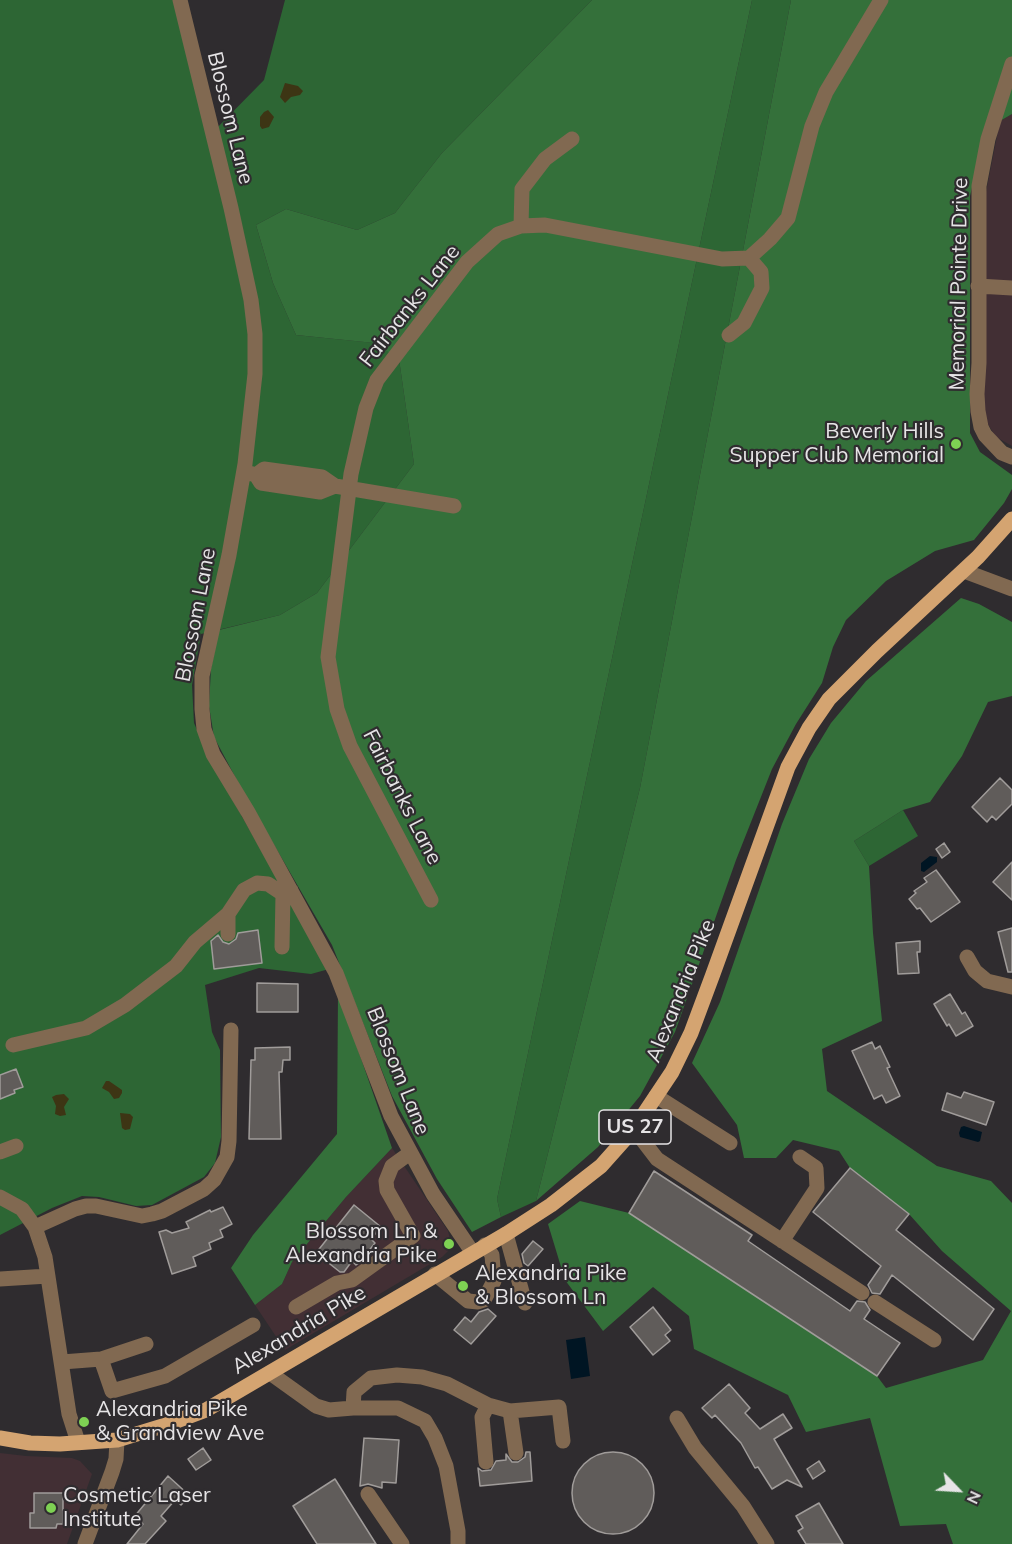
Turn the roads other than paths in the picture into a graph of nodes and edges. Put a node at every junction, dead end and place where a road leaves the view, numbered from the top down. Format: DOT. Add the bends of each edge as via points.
graph roads {
  1 [pos="180,0"];
  2 [pos="881,0"];
  3 [pos="1012,64"];
  4 [pos="572,139"];
  5 [pos="521,226"];
  6 [pos="749,258"];
  7 [pos="978,286"];
  8 [pos="1012,288"];
  9 [pos="729,335"];
  10 [pos="1012,458"];
  11 [pos="250,473"];
  12 [pos="342,487"];
  13 [pos="454,506"];
  14 [pos="1012,519"];
  15 [pos="964,571"];
  16 [pos="1012,589"];
  17 [pos="287,892"];
  18 [pos="431,900"];
  19 [pos="228,914"];
  20 [pos="228,934"];
  21 [pos="282,947"];
  22 [pos="967,957"];
  23 [pos="1012,987"];
  24 [pos="231,1030"];
  25 [pos="13,1045"];
  26 [pos="656,1096"];
  27 [pos="634,1129"];
  28 [pos="730,1143"];
  29 [pos="16,1146"];
  30 [pos="0,1152"];
  31 [pos="410,1153"];
  32 [pos="800,1157"];
  33 [pos="0,1197"];
  34 [pos="35,1227"];
  35 [pos="506,1234"];
  36 [pos="782,1241"];
  37 [pos="479,1249"];
  38 [pos="435,1274"];
  39 [pos="48,1276"];
  40 [pos="0,1279"];
  41 [pos="525,1303"];
  42 [pos="296,1307"];
  43 [pos="253,1325"];
  44 [pos="934,1340"];
  45 [pos="146,1344"];
  46 [pos="101,1359"];
  47 [pos="62,1362"];
  48 [pos="270,1373"];
  49 [pos="488,1406"];
  50 [pos="353,1408"];
  51 [pos="510,1411"];
  52 [pos="677,1418"];
  53 [pos="0,1438"];
  54 [pos="117,1440"];
  55 [pos="78,1442"];
  56 [pos="563,1442"];
  57 [pos="516,1453"];
  58 [pos="486,1462"];
  59 [pos="368,1494"];
  60 [pos="85,1544"];
  61 [pos="402,1544"];
  62 [pos="458,1544"];
  63 [pos="767,1544"];
  1 -- 11 [label="street, Blossom Lane" via="251,300 255,374"];
  2 -- 6 [label="street" via="826,92 812,126 788,218"];
  3 -- 7 [label="street, Memorial Pointe Drive" via="980,178"];
  4 -- 5 [label="street" via="545,159 522,189"];
  5 -- 6 [label="street, Fairbanks Lane" via="545,225 722,259"];
  5 -- 12 [label="street, Fairbanks Lane" via="498,234 467,262 377,380"];
  6 -- 9 [label="street" via="761,272 762,288 744,323"];
  7 -- 8 [label="street"];
  7 -- 10 [label="street, Memorial Pointe Drive" via="979,419 985,435"];
  11 -- 12 [label="street" via="261,483 320,492"];
  11 -- 17 [label="street, Blossom Lane" via="205,656 202,709 213,754 248,812"];
  12 -- 13 [label="street"];
  12 -- 18 [label="street, Fairbanks Lane" via="328,657 337,709 350,746"];
  14 -- 15 [label="main road, Alexandria Pike / US 27"];
  15 -- 16 [label="street"];
  15 -- 26 [label="main road, Alexandria Pike / US 27" via="829,699 808,728 788,767 691,1033"];
  17 -- 19 [label="street" via="257,883 244,890"];
  17 -- 21 [label="street"];
  17 -- 31 [label="street, Blossom Lane" via="336,973 391,1116"];
  19 -- 20 [label="street"];
  19 -- 25 [label="street" via="195,942 176,966 125,1005 86,1028"];
  22 -- 23 [label="street" via="987,981"];
  24 -- 34 [label="street" via="229,1141 227,1157 214,1180 204,1189 152,1214 86,1206"];
  26 -- 27 [label="main road, Alexandria Pike / US 27"];
  26 -- 28 [label="street"];
  27 -- 35 [label="main road, Alexandria Pike / US 27" via="601,1166"];
  27 -- 36 [label="street" via="657,1159"];
  29 -- 30 [label="street"];
  31 -- 37 [label="street, Blossom Lane" via="433,1194"];
  31 -- 42 [label="street" via="392,1166 386,1181 387,1190 413,1236 352,1280 337,1283"];
  32 -- 36 [label="street" via="816,1168 817,1188"];
  33 -- 34 [label="street" via="22,1209"];
  34 -- 39 [label="street"];
  35 -- 37 [label="main road, Alexandria Pike / US 27"];
  35 -- 41 [label="street"];
  36 -- 44 [label="street"];
  37 -- 38 [label="main road, Alexandria Pike / US 27"];
  37 -- 38 [label="street, Blossom Lane" via="492,1255 494,1281 484,1300 468,1301"];
  38 -- 48 [label="main road, Alexandria Pike / US 27"];
  39 -- 40 [label="street"];
  39 -- 47 [label="street"];
  43 -- 46 [label="street" via="165,1376 112,1391"];
  45 -- 46 [label="street"];
  46 -- 47 [label="street"];
  47 -- 55 [label="street" via="69,1414"];
  48 -- 50 [label="street" via="316,1406 329,1410"];
  48 -- 54 [label="main road, Alexandria Pike / US 27" via="206,1410"];
  49 -- 50 [label="street" via="447,1384 397,1376 371,1378 354,1392"];
  49 -- 51 [label="street"];
  49 -- 58 [label="street" via="482,1417"];
  50 -- 62 [label="street" via="398,1408 425,1421 446,1466"];
  51 -- 56 [label="street" via="559,1407"];
  51 -- 57 [label="street"];
  52 -- 63 [label="street"];
  53 -- 55 [label="main road, Alexandria Pike / US 27" via="30,1443"];
  54 -- 55 [label="main road, Alexandria Pike / US 27"];
  54 -- 60 [label="street" via="112,1472"];
  59 -- 61 [label="street"];
}
